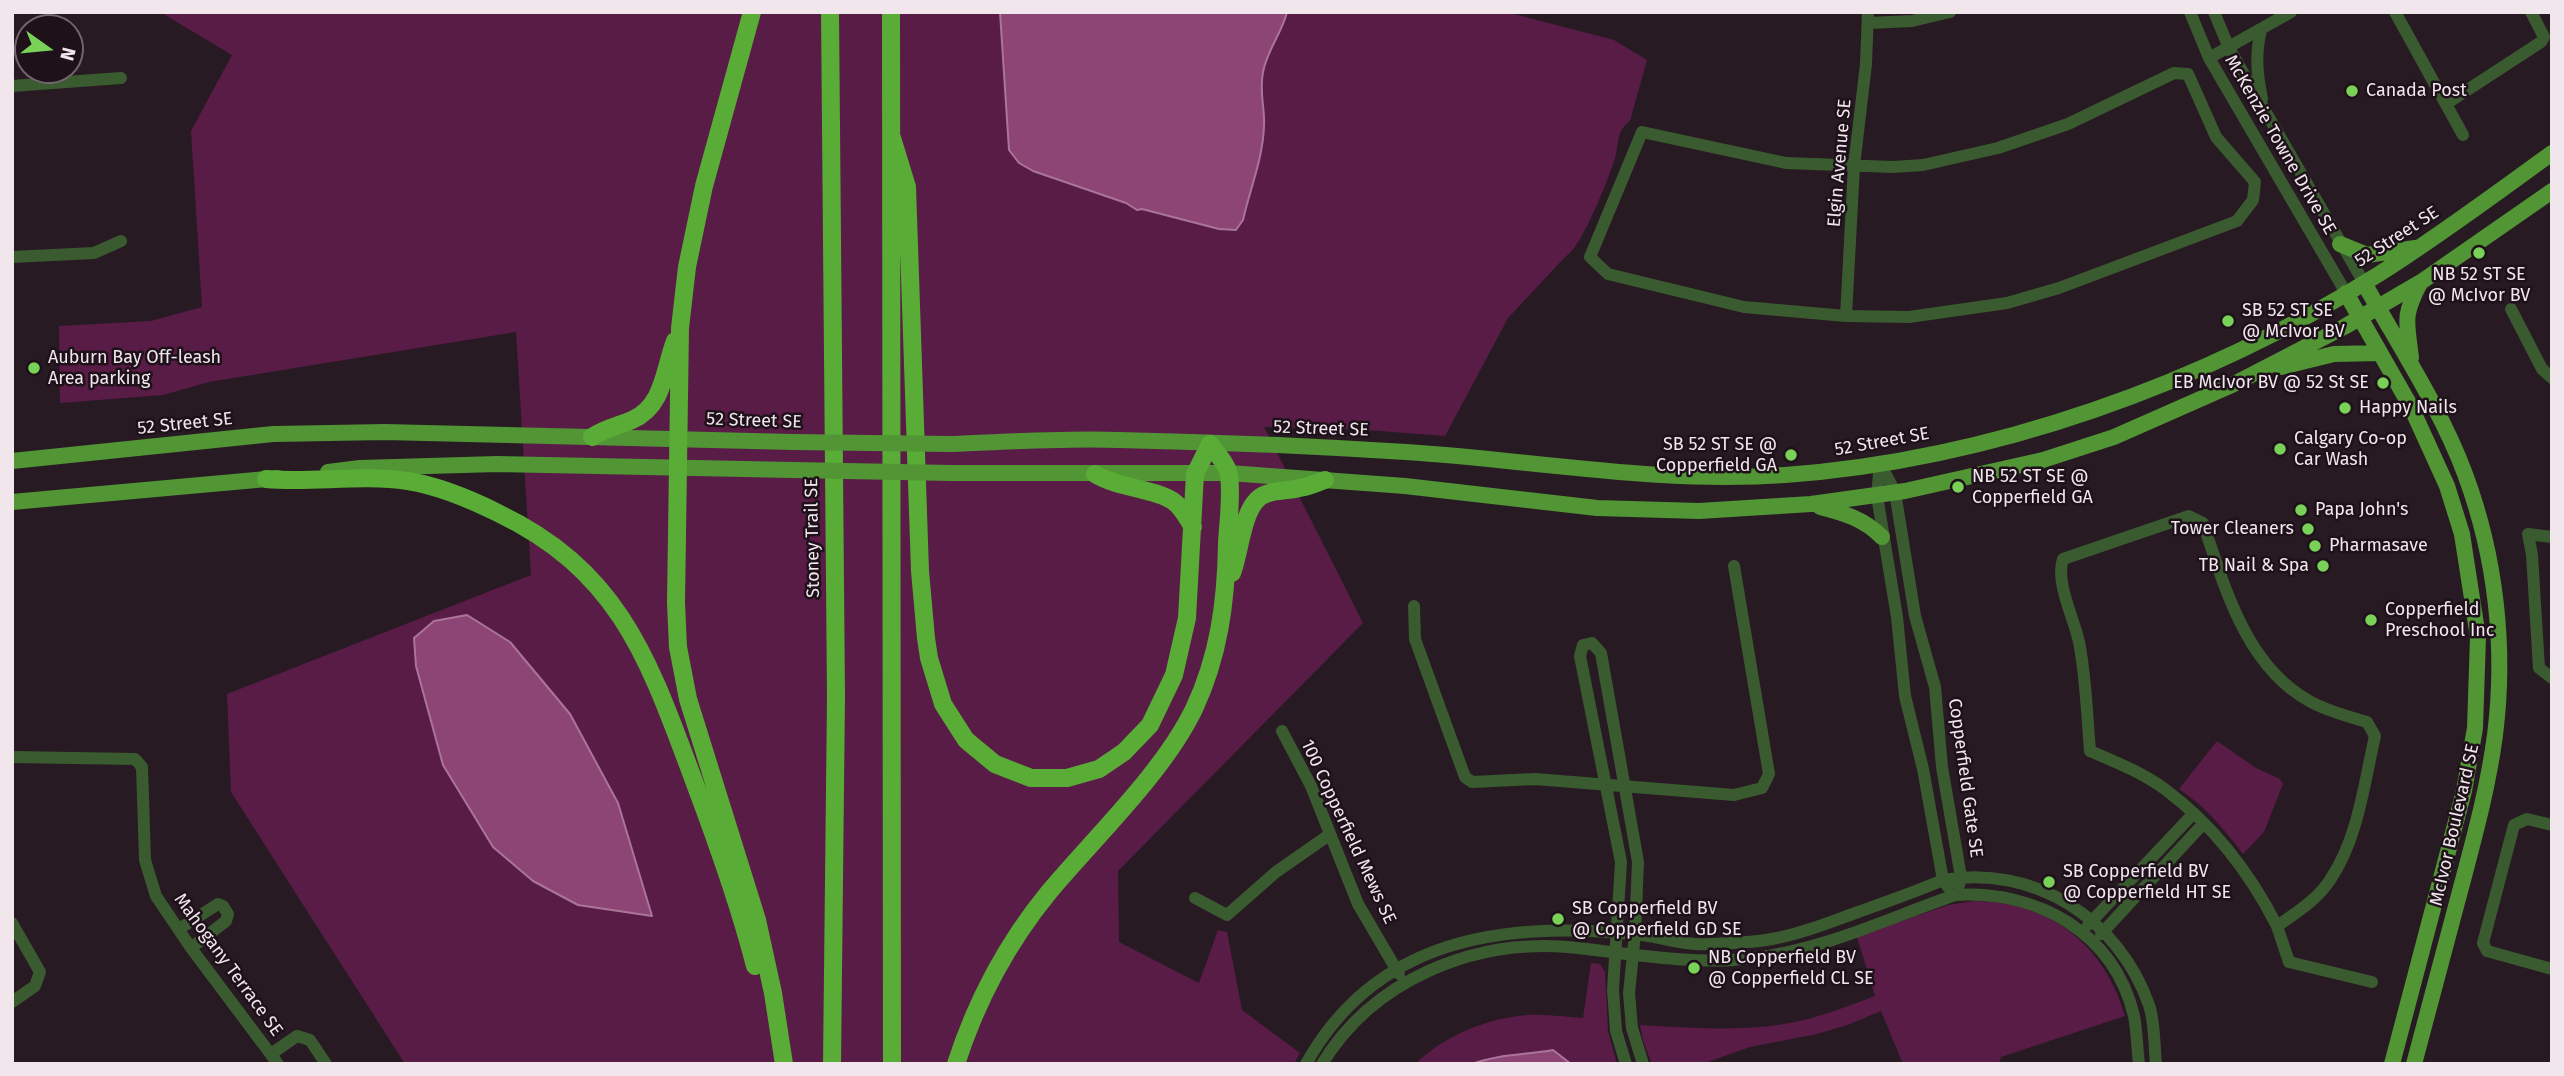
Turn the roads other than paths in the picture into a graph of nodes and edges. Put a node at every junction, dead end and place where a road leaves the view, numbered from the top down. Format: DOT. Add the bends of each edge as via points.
graph roads {
  1 [pos="752,12"];
  2 [pos="830,12"];
  3 [pos="891,12"];
  4 [pos="1950,12"];
  5 [pos="2190,12"];
  6 [pos="2214,12"];
  7 [pos="2291,12"];
  8 [pos="2395,12"];
  9 [pos="2531,12"];
  10 [pos="1868,18"];
  11 [pos="2261,30"];
  12 [pos="2229,48"];
  13 [pos="2209,58"];
  14 [pos="121,78"];
  15 [pos="12,86"];
  16 [pos="2446,104"];
  17 [pos="2264,110"];
  18 [pos="2463,135"];
  19 [pos="892,138"];
  20 [pos="2552,153"];
  21 [pos="1854,166"];
  22 [pos="2552,191"];
  23 [pos="121,241"];
  24 [pos="2340,244"];
  25 [pos="2421,247"];
  26 [pos="12,257"];
  27 [pos="2421,282"];
  28 [pos="2364,283"];
  29 [pos="2346,293"];
  30 [pos="2377,307"];
  31 [pos="2511,309"];
  32 [pos="1846,316"];
  33 [pos="2359,318"];
  34 [pos="680,328"];
  35 [pos="2379,353"];
  36 [pos="2411,364"];
  37 [pos="2259,371"];
  38 [pos="2552,379"];
  39 [pos="592,437"];
  40 [pos="678,438"];
  41 [pos="1210,444"];
  42 [pos="12,461"];
  43 [pos="1881,463"];
  44 [pos="677,466"];
  45 [pos="1229,473"];
  46 [pos="1095,474"];
  47 [pos="1195,474"];
  48 [pos="265,479"];
  49 [pos="1325,480"];
  50 [pos="1895,492"];
  51 [pos="1877,496"];
  52 [pos="12,502"];
  53 [pos="1811,504"];
  54 [pos="1193,527"];
  55 [pos="1882,537"];
  56 [pos="2552,537"];
  57 [pos="1734,566"];
  58 [pos="1226,586"];
  59 [pos="1414,606"];
  60 [pos="2552,678"];
  61 [pos="1282,731"];
  62 [pos="12,757"];
  63 [pos="1607,784"];
  64 [pos="1627,787"];
  65 [pos="2194,813"];
  66 [pos="2204,823"];
  67 [pos="2552,825"];
  68 [pos="1329,835"];
  69 [pos="2144,864"];
  70 [pos="2155,875"];
  71 [pos="1961,877"];
  72 [pos="1943,880"];
  73 [pos="1955,895"];
  74 [pos="1195,898"];
  75 [pos="2093,920"];
  76 [pos="12,923"];
  77 [pos="2277,926"];
  78 [pos="179,929"];
  79 [pos="1802,931"];
  80 [pos="2105,931"];
  81 [pos="2082,932"];
  82 [pos="1617,933"];
  83 [pos="1635,934"];
  84 [pos="2094,942"];
  85 [pos="1808,947"];
  86 [pos="191,948"];
  87 [pos="1615,953"];
  88 [pos="1633,954"];
  89 [pos="1395,968"];
  90 [pos="2552,969"];
  91 [pos="2372,982"];
  92 [pos="1405,983"];
  93 [pos="12,1002"];
  94 [pos="274,1059"];
  95 [pos="326,1064"];
  96 [pos="777,1064"];
  97 [pos="783,1064"];
  98 [pos="832,1064"];
  99 [pos="892,1064"];
  100 [pos="956,1064"];
  101 [pos="1306,1064"];
  102 [pos="1322,1064"];
  103 [pos="1626,1064"];
  104 [pos="1643,1064"];
  105 [pos="2139,1064"];
  106 [pos="2156,1064"];
  107 [pos="2392,1064"];
  108 [pos="2414,1064"];
  1 -- 34 [label="highway" via="704,186"];
  2 -- 98 [label="highway, Stoney Trail SE" via="836,696"];
  3 -- 19 [label="highway"];
  4 -- 10 [label="street" via="1912,21"];
  5 -- 13 [label="street, McKenzie Towne Drive SE"];
  6 -- 12 [label="street, McKenzie Towne Drive SE"];
  7 -- 11 [label="street"];
  8 -- 16 [label="street"];
  9 -- 16 [label="street" via="2544,37 2541,42"];
  10 -- 21 [label="street, Elgin Avenue SE"];
  11 -- 12 [label="street"];
  11 -- 17 [label="street" via="2256,68"];
  12 -- 13 [label="street"];
  12 -- 17 [label="street, McKenzie Towne Drive SE"];
  13 -- 29 [label="street, McKenzie Towne Drive SE"];
  14 -- 15 [label="street"];
  16 -- 18 [label="street"];
  17 -- 24 [label="street, McKenzie Towne Drive SE"];
  19 -- 54 [label="highway" via="907,187 926,638 943,704 966,740 995,764 1031,778 1067,778 1098,769 1124,752 1150,725 1174,675 1187,618"];
  19 -- 99 [label="highway"];
  20 -- 25 [label="main road, 52 Street SE"];
  21 -- 32 [label="street, Elgin Avenue SE"];
  21 -- 32 [label="street" via="1786,163 1642,132 1590,257 1608,274 1744,307"];
  21 -- 32 [label="street" via="1923,165 1998,148 2068,124 2174,73 2188,74 2216,137 2255,182 2253,200 2237,221 2059,288 1955,312"];
  22 -- 27 [label="main road"];
  23 -- 26 [label="street" via="94,253"];
  24 -- 25 [label="main road" via="2375,255"];
  24 -- 28 [label="street, McKenzie Towne Drive SE"];
  25 -- 28 [label="main road, 52 Street SE"];
  27 -- 30 [label="main road"];
  27 -- 36 [label="main road" via="2405,319"];
  28 -- 29 [label="main road, 52 Street SE"];
  28 -- 30 [label="main road, McIvor Boulevard SE"];
  29 -- 33 [label="main road, McIvor Boulevard SE"];
  29 -- 43 [label="main road, 52 Street SE" via="2190,373 2113,403 1982,444"];
  30 -- 33 [label="main road"];
  30 -- 36 [label="main road, McIvor Boulevard SE"];
  31 -- 38 [label="street" via="2542,369"];
  33 -- 35 [label="main road, McIvor Boulevard SE"];
  33 -- 37 [label="main road"];
  34 -- 39 [label="highway" via="648,412"];
  34 -- 40 [label="highway"];
  35 -- 37 [label="main road" via="2334,354"];
  35 -- 107 [label="main road, McIvor Boulevard SE" via="2447,486 2462,534 2478,637 2475,728 2464,791"];
  36 -- 108 [label="main road, McIvor Boulevard SE" via="2465,473 2482,528 2493,582 2499,657 2495,734 2484,799"];
  37 -- 50 [label="main road" via="2115,437 2030,463"];
  39 -- 40 [label="main road, 52 Street SE"];
  39 -- 42 [label="main road, 52 Street SE" via="273,434"];
  40 -- 41 [label="main road, 52 Street SE, bridge"];
  40 -- 44 [label="highway"];
  41 -- 43 [label="main road, 52 Street SE" via="1406,452 1693,477 1780,475"];
  41 -- 45 [label="highway"];
  41 -- 47 [label="highway"];
  43 -- 50 [label="street, Copperfield Gate SE"];
  43 -- 51 [label="street, Copperfield Gate SE"];
  44 -- 46 [label="main road, bridge"];
  44 -- 48 [label="main road" via="470,464 360,468"];
  44 -- 97 [label="highway" via="678,647 688,699 757,920"];
  45 -- 47 [label="main road"];
  45 -- 49 [label="main road"];
  45 -- 58 [label="highway"];
  46 -- 47 [label="main road"];
  46 -- 54 [label="highway" via="1110,483 1164,496 1175,502"];
  47 -- 54 [label="highway"];
  48 -- 52 [label="main road"];
  48 -- 96 [label="highway" via="409,482 468,499 522,524 559,550 617,609 663,696 718,845 744,924"];
  49 -- 53 [label="main road" via="1597,508 1699,511"];
  49 -- 58 [label="highway" via="1264,494 1252,504"];
  50 -- 51 [label="main road"];
  50 -- 71 [label="street, Copperfield Gate SE" via="1915,616 1934,687"];
  51 -- 53 [label="main road"];
  51 -- 55 [label="street, Copperfield Gate SE"];
  53 -- 55 [label="main road" via="1849,514"];
  55 -- 72 [label="street, Copperfield Gate SE" via="1905,696"];
  56 -- 60 [label="street" via="2528,534 2539,668"];
  57 -- 64 [label="street" via="1769,774 1762,788 1734,795"];
  58 -- 100 [label="highway" via="1221,632 1193,711 1175,742 1046,895 1004,957 969,1024"];
  59 -- 63 [label="street" via="1415,639 1465,777 1472,782 1535,779"];
  61 -- 68 [label="street, 100 Copperfield Mews SE" via="1311,786"];
  62 -- 78 [label="street, Mahogany Terrace SE" via="135,759 142,767 145,860 156,896"];
  63 -- 64 [label="street"];
  63 -- 64 [label="street" via="1580,656 1583,645 1592,643 1601,653"];
  63 -- 82 [label="street" via="1621,862"];
  64 -- 83 [label="street" via="1638,862"];
  65 -- 66 [label="street"];
  65 -- 69 [label="street"];
  65 -- 77 [label="street" via="2132,769 2090,751 2079,642 2059,571 2063,559 2189,516 2203,523 2227,593 2259,657 2310,702 2367,722 2375,736 2343,856 2313,900"];
  66 -- 70 [label="street"];
  66 -- 77 [label="street" via="2260,893"];
  67 -- 90 [label="street" via="2527,819 2514,825 2483,943 2487,951"];
  68 -- 74 [label="street" via="1276,872 1227,915"];
  68 -- 89 [label="street, 100 Copperfield Mews SE" via="1358,904"];
  69 -- 70 [label="street"];
  69 -- 75 [label="street"];
  70 -- 80 [label="street"];
  71 -- 72 [label="street"];
  71 -- 73 [label="street, Copperfield Gate SE"];
  71 -- 75 [label="street" via="2038,889"];
  72 -- 73 [label="street, Copperfield Gate SE"];
  72 -- 79 [label="street"];
  73 -- 81 [label="street" via="2021,900"];
  73 -- 85 [label="street"];
  75 -- 80 [label="street"];
  75 -- 81 [label="street"];
  76 -- 93 [label="street" via="40,972 35,986"];
  77 -- 91 [label="street" via="2289,962"];
  78 -- 86 [label="street, Mahogany Terrace SE"];
  78 -- 86 [label="street" via="218,904 223,906 226,922"];
  79 -- 83 [label="street" via="1771,939 1704,945"];
  79 -- 85 [label="street"];
  80 -- 84 [label="street"];
  80 -- 106 [label="street" via="2135,972 2150,1008"];
  81 -- 84 [label="street"];
  82 -- 83 [label="street"];
  82 -- 87 [label="street"];
  82 -- 89 [label="street" via="1517,931 1431,951"];
  83 -- 88 [label="street"];
  84 -- 105 [label="street" via="2120,978 2134,1016"];
  85 -- 88 [label="street" via="1711,962"];
  86 -- 94 [label="street, Mahogany Terrace SE"];
  87 -- 88 [label="street"];
  87 -- 92 [label="street" via="1566,947 1497,948 1441,965"];
  87 -- 103 [label="street" via="1616,1031"];
  88 -- 104 [label="street" via="1632,1028"];
  89 -- 92 [label="street, 100 Copperfield Mews SE"];
  89 -- 101 [label="street" via="1339,1015"];
  92 -- 102 [label="street" via="1359,1019"];
  94 -- 95 [label="street" via="297,1036 310,1040"];
}
